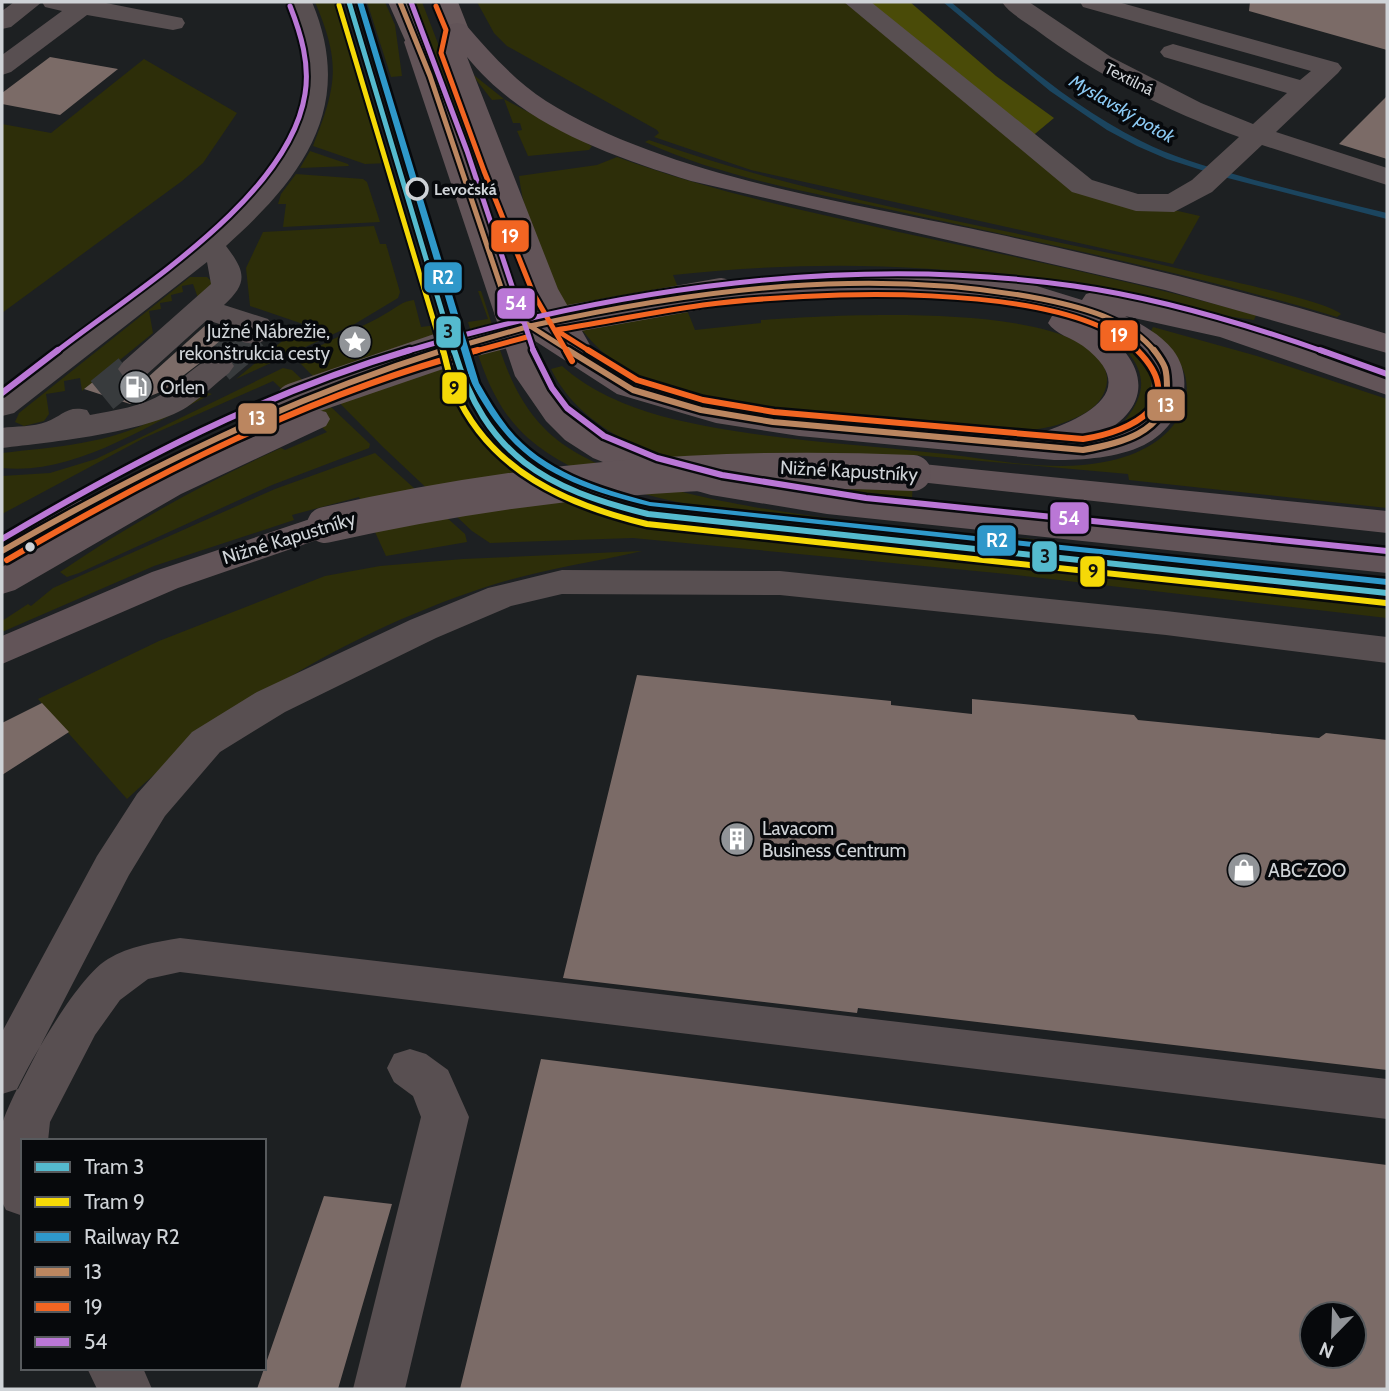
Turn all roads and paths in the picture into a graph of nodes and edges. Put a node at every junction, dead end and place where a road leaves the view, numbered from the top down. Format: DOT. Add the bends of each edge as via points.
graph roads {
  1 [pos="30,2"];
  2 [pos="54,2"];
  3 [pos="300,2"];
  4 [pos="400,2"];
  5 [pos="446,2"];
  6 [pos="856,2"];
  7 [pos="1014,2"];
  8 [pos="1092,2"];
  9 [pos="86,4"];
  10 [pos="1139,15"];
  11 [pos="2,22"];
  12 [pos="173,23"];
  13 [pos="457,30"];
  14 [pos="1113,35"];
  15 [pos="417,42"];
  16 [pos="1152,46"];
  17 [pos="2,67"];
  18 [pos="1305,90"];
  19 [pos="1256,135"];
  20 [pos="1387,177"];
  21 [pos="210,246"];
  22 [pos="1001,290"];
  23 [pos="725,301"];
  24 [pos="204,309"];
  25 [pos="510,314"];
  26 [pos="254,335"];
  27 [pos="1387,345"];
  28 [pos="581,356"];
  29 [pos="218,366"];
  30 [pos="134,369"];
  31 [pos="1387,385"];
  32 [pos="102,395"];
  33 [pos="2,406"];
  34 [pos="304,410"];
  35 [pos="56,431"];
  36 [pos="2,438"];
  37 [pos="1035,447"];
  38 [pos="1387,522"];
  39 [pos="2,551"];
  40 [pos="1387,562"];
  41 [pos="2,582"];
  42 [pos="1387,650"];
  43 [pos="2,651"];
  44 [pos="67,951"];
  45 [pos="180,955"];
  46 [pos="410,1068"];
  47 [pos="2,1075"];
  48 [pos="1387,1099"];
  49 [pos="24,1139"];
  50 [pos="21,1168"];
  51 [pos="21,1190"];
  52 [pos="114,1370"];
  53 [pos="126,1389"];
  54 [pos="379,1389"];
  1 -- 11 [label="street"];
  2 -- 9 [label="street"];
  3 -- 21 [label="street" via="318,76 310,119 274,177"];
  4 -- 15 [label="main road"];
  5 -- 13 [label="main road"];
  6 -- 19 [label="street" via="1082,186 1136,201 1174,203 1202,186"];
  7 -- 19 [label="street, Textilná" via="1098,63 1196,112"];
  8 -- 10 [label="street"];
  9 -- 12 [label="street"];
  9 -- 17 [label="street"];
  10 -- 14 [label="street"];
  10 -- 18 [label="street" via="1329,68"];
  13 -- 27 [label="highway" via="492,73 537,106 611,142 687,170 806,201 1170,281"];
  13 -- 28 [label="highway" via="452,50 494,167 543,289"];
  15 -- 25 [label="highway"];
  16 -- 18 [label="street"];
  18 -- 19 [label="street"];
  19 -- 20 [label="street, Textilná"];
  21 -- 24 [label="street" via="229,276 226,287"];
  21 -- 33 [label="street"];
  22 -- 23 [label="highway" via="873,284"];
  22 -- 31 [label="highway" via="1057,293 1161,313 1292,350"];
  22 -- 37 [label="highway" via="1088,310 1130,330 1153,348 1169,379 1162,413 1140,434 1083,450"];
  23 -- 34 [label="highway" via="536,345"];
  23 -- 37 [label="highway" via="934,305 1006,312 1072,327 1101,342 1118,362 1122,394 1103,419"];
  24 -- 26 [label="street" via="257,326"];
  24 -- 30 [label="street"];
  25 -- 28 [label="highway"];
  25 -- 40 [label="highway" via="531,376 558,414 605,451 665,472 827,503"];
  28 -- 37 [label="highway" via="633,390 701,410 774,422"];
  29 -- 35 [label="street" via="174,400 148,413"];
  32 -- 35 [label="street"];
  34 -- 39 [label="highway" via="148,468"];
  34 -- 41 [label="highway"];
  35 -- 36 [label="street"];
  38 -- 43 [label="highway, Nižné Kapustníky, bridge" via="913,473 766,468 625,473 471,493 324,525 153,584"];
  42 -- 44 [label="street" via="780,583 562,582 500,596 271,702 206,742 151,805"];
  44 -- 45 [label="street"];
  44 -- 47 [label="street"];
  45 -- 48 [label="street"];
  45 -- 49 [label="street" via="118,974 82,1016 26,1122"];
  46 -- 54 [label="street" via="432,1084 445,1117"];
  50 -- 51 [label="street"];
  52 -- 53 [label="street"];
}
